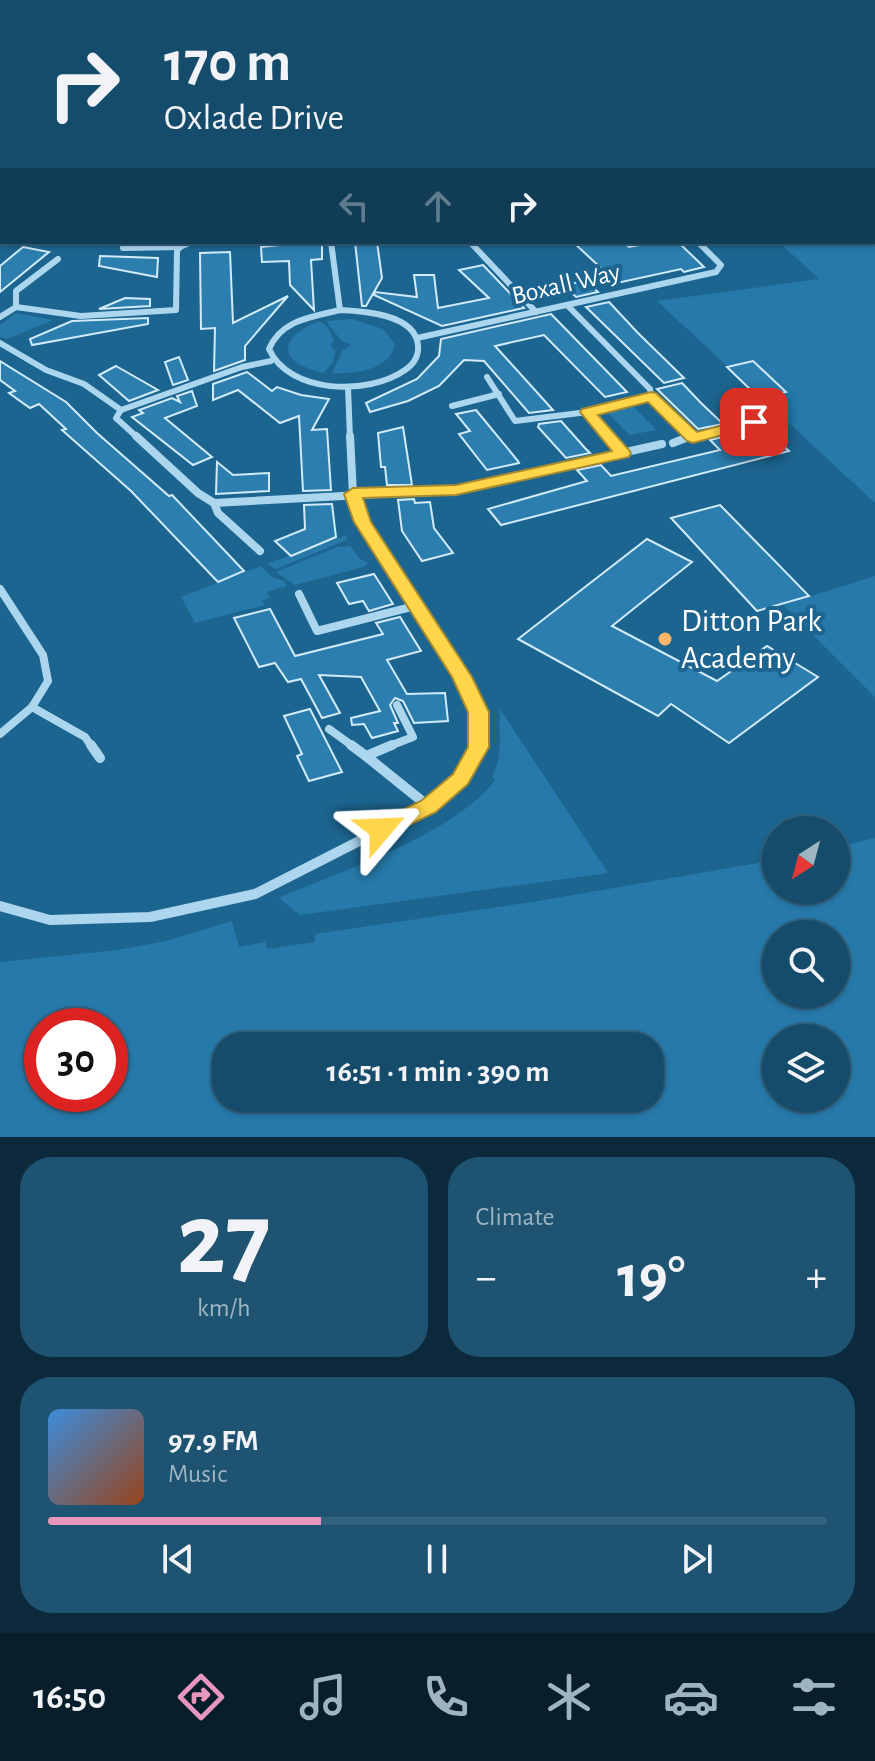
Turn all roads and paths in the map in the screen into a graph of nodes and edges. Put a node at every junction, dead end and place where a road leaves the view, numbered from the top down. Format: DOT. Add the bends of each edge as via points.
graph roads {
  1 [pos="187,244"];
  2 [pos="331,244"];
  3 [pos="472,244"];
  4 [pos="700,244"];
  5 [pos="180,247"];
  6 [pos="123,248"];
  7 [pos="58,259"];
  8 [pos="568,306"];
  9 [pos="16,307"];
  10 [pos="340,310"];
  11 [pos="536,312"];
  12 [pos="0,317"];
  13 [pos="417,338"];
  14 [pos="0,343"];
  15 [pos="271,361"];
  16 [pos="487,377"];
  17 [pos="348,387"];
  18 [pos="499,394"];
  19 [pos="651,396"];
  20 [pos="452,406"];
  21 [pos="121,410"];
  22 [pos="588,412"];
  23 [pos="754,422"];
  24 [pos="693,438"];
  25 [pos="673,443"];
  26 [pos="662,444"];
  27 [pos="623,453"];
  28 [pos="353,494"];
  29 [pos="214,503"];
  30 [pos="260,551"];
  31 [pos="0,589"];
  32 [pos="299,594"];
  33 [pos="415,606"];
  34 [pos="397,705"];
  35 [pos="32,707"];
  36 [pos="329,729"];
  37 [pos="0,734"];
  38 [pos="366,756"];
  39 [pos="100,758"];
  40 [pos="428,806"];
  41 [pos="0,906"];
  1 -- 5 [label="street"];
  2 -- 10 [label="street"];
  3 -- 11 [label="street"];
  4 -- 8 [label="street, Boxall Way" via="721,265 716,272"];
  5 -- 6 [label="street"];
  5 -- 9 [label="street" via="176,310 81,316"];
  7 -- 9 [label="street" via="16,291"];
  8 -- 11 [label="street, Boxall Way"];
  8 -- 19 [label="street" via="650,389"];
  9 -- 12 [label="street"];
  10 -- 13 [label="street" via="388,317"];
  10 -- 15 [label="street" via="282,328 268,350"];
  11 -- 13 [label="street, Boxall Way"];
  13 -- 17 [label="street" via="419,351 412,364 396,376"];
  14 -- 21 [label="street" via="46,370 84,384"];
  15 -- 17 [label="street" via="293,379"];
  15 -- 21 [label="street"];
  16 -- 18 [label="street"];
  17 -- 28 [label="street"];
  18 -- 20 [label="street"];
  18 -- 22 [label="street" via="515,421"];
  19 -- 22 [label="street"];
  19 -- 24 [label="street"];
  21 -- 29 [label="street" via="116,418"];
  22 -- 27 [label="street"];
  23 -- 24 [label="street"];
  24 -- 25 [label="street"];
  26 -- 27 [label="street"];
  27 -- 28 [label="street" via="456,490"];
  28 -- 29 [label="street"];
  28 -- 33 [label="street" via="362,522"];
  29 -- 30 [label="street" via="218,513"];
  31 -- 35 [label="street" via="43,655 48,681"];
  32 -- 33 [label="street" via="317,631"];
  33 -- 40 [label="street" via="479,712 478,747 461,779"];
  34 -- 38 [label="street" via="413,737"];
  35 -- 37 [label="street"];
  35 -- 39 [label="street" via="85,737"];
  36 -- 38 [label="street"];
  38 -- 40 [label="street"];
  40 -- 41 [label="street" via="255,894 150,917 50,920"];
}
